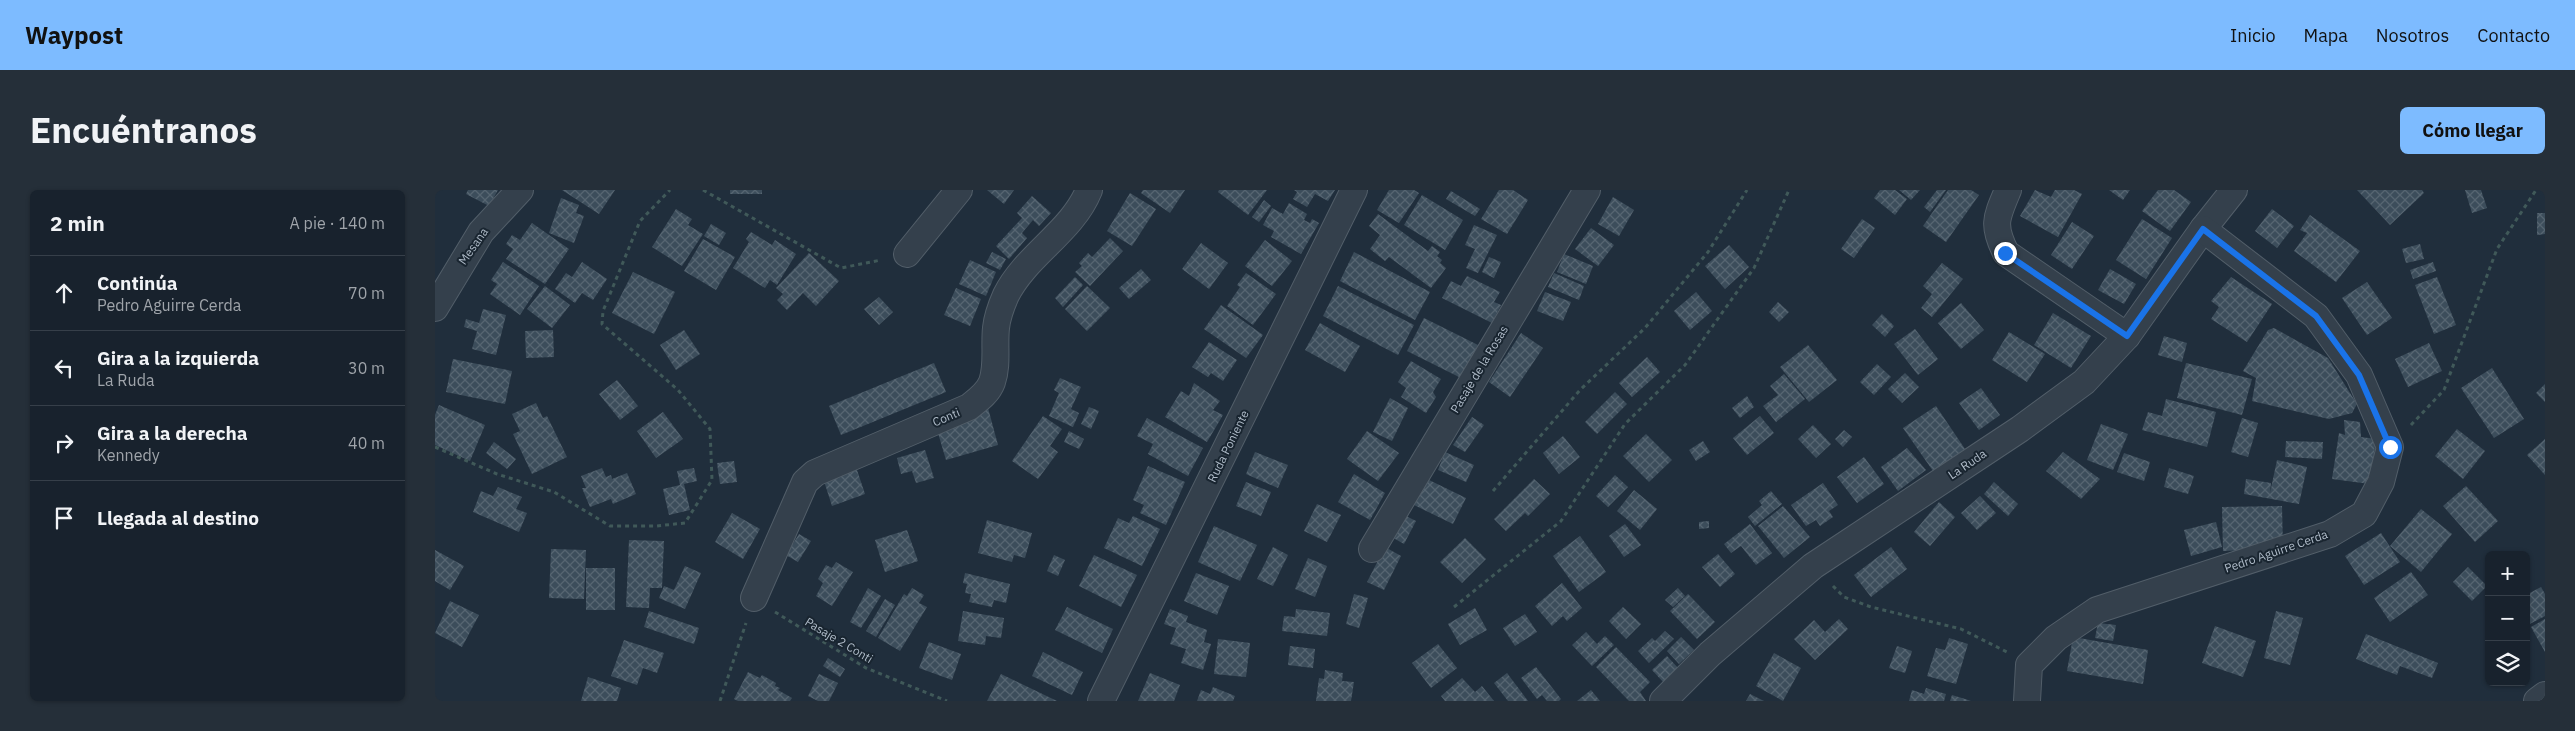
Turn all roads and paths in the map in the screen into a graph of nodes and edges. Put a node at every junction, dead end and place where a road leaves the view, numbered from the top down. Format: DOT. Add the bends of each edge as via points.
graph roads {
  1 [pos="520,190"];
  2 [pos="670,190"];
  3 [pos="703,190"];
  4 [pos="959,190"];
  5 [pos="1089,190"];
  6 [pos="1354,190"];
  7 [pos="1587,190"];
  8 [pos="1747,190"];
  9 [pos="1789,190"];
  10 [pos="2009,190"];
  11 [pos="2234,190"];
  12 [pos="2536,190"];
  13 [pos="2203,229"];
  14 [pos="907,254"];
  15 [pos="435,308"];
  16 [pos="2127,336"];
  17 [pos="435,447"];
  18 [pos="2390,447"];
  19 [pos="1493,491"];
  20 [pos="1372,549"];
  21 [pos="1813,566"];
  22 [pos="754,598"];
  23 [pos="1454,607"];
  24 [pos="2029,665"];
  25 [pos="2545,695"];
  26 [pos="720,701"];
  27 [pos="947,701"];
  28 [pos="1101,701"];
  29 [pos="1663,701"];
  30 [pos="2027,701"];
  31 [pos="2537,701"];
  1 -- 15 [label="street, Mesana" via="481,232"];
  2 -- 17 [label="path" via="640,221 603,310 602,324 678,390 710,429 712,480 685,523 610,526 554,492 497,474"];
  3 -- 14 [label="path" via="841,268"];
  4 -- 14 [label="street"];
  5 -- 22 [label="street, Conti" via="1067,225 1006,295 996,327 991,382 983,395 969,407 815,473 805,482"];
  6 -- 28 [label="street, Ruda Poniente"];
  7 -- 20 [label="street, Pasaje de la Rosas"];
  8 -- 19 [label="path" via="1708,252 1645,328 1581,390"];
  9 -- 23 [label="path" via="1754,268 1685,365 1625,424 1561,521"];
  10 -- 16 [label="street" via="1996,218 1996,234 2005,253"];
  11 -- 13 [label="street, La Ruda"];
  12 -- 18 [label="path" via="2497,249 2444,390"];
  13 -- 16 [label="street, La Ruda"];
  13 -- 18 [label="street" via="2316,316 2359,375"];
  16 -- 21 [label="street, La Ruda" via="2084,382 2020,429"];
  18 -- 24 [label="street, Pedro Aguirre Cerda" via="2381,482 2364,514 2330,534 2097,610 2056,638"];
  21 -- 24 [label="path" via="1844,597 1871,607 1961,629"];
  21 -- 29 [label="street, La Ruda" via="1710,654"];
  22 -- 26 [label="path"];
  22 -- 27 [label="path, Pasaje 2 Conti" via="866,668"];
  24 -- 30 [label="street"];
  25 -- 31 [label="street"];
}
